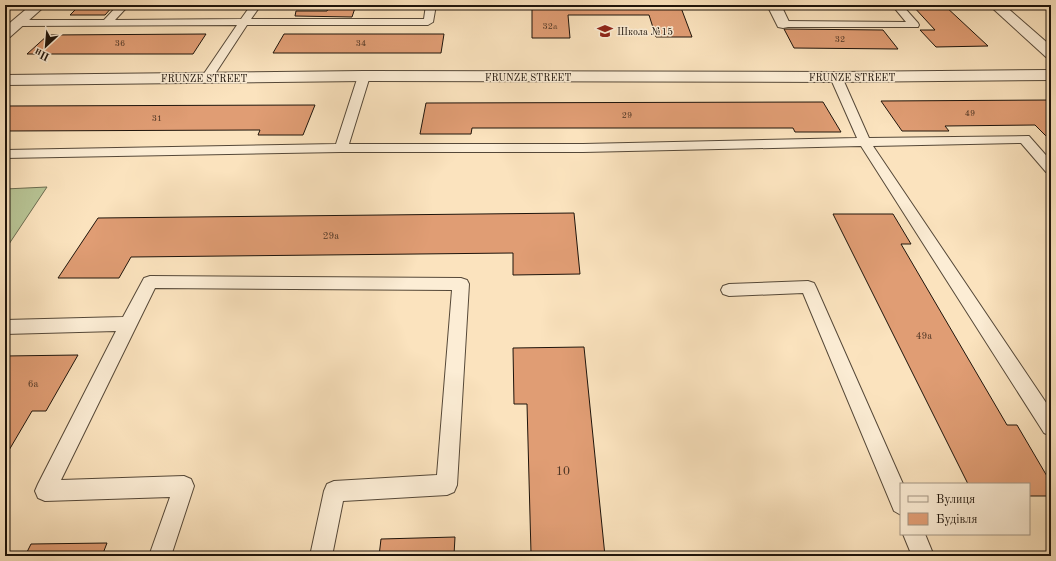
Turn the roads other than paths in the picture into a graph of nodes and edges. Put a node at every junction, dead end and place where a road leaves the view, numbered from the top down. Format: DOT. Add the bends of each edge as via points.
graph roads {
  1 [pos="38,5"];
  2 [pos="124,5"];
  3 [pos="256,5"];
  4 [pos="431,5"];
  5 [pos="774,5"];
  6 [pos="897,5"];
  7 [pos="996,5"];
  8 [pos="18,23"];
  9 [pos="106,23"];
  10 [pos="244,23"];
  11 [pos="783,24"];
  12 [pos="5,34"];
  13 [pos="1051,54"];
  14 [pos="1051,75"];
  15 [pos="364,76"];
  16 [pos="836,77"];
  17 [pos="207,78"];
  18 [pos="5,80"];
  19 [pos="865,143"];
  20 [pos="341,148"];
  21 [pos="5,154"];
  22 [pos="1051,169"];
  23 [pos="729,290"];
  24 [pos="128,324"];
  25 [pos="5,327"];
  26 [pos="1051,427"];
  27 [pos="900,502"];
  28 [pos="914,535"];
  29 [pos="160,556"];
  30 [pos="321,556"];
  31 [pos="923,556"];
  1 -- 8 [label="street"];
  2 -- 9 [label="lane"];
  3 -- 10 [label="lane"];
  4 -- 10 [label="lane" via="428,22"];
  5 -- 11 [label="street"];
  6 -- 11 [label="lane" via="914,25"];
  7 -- 13 [label="street"];
  8 -- 9 [label="lane"];
  8 -- 12 [label="street"];
  9 -- 10 [label="lane"];
  10 -- 17 [label="lane"];
  14 -- 16 [label="street, FRUNZE STREET"];
  15 -- 16 [label="street, FRUNZE STREET"];
  15 -- 17 [label="street, FRUNZE STREET"];
  15 -- 20 [label="lane"];
  16 -- 19 [label="lane"];
  17 -- 18 [label="street, FRUNZE STREET"];
  19 -- 20 [label="lane" via="583,148"];
  19 -- 22 [label="lane" via="1024,139"];
  19 -- 26 [label="lane"];
  20 -- 21 [label="lane"];
  23 -- 27 [label="lane" via="808,287"];
  24 -- 25 [label="lane"];
  24 -- 29 [label="lane" via="45,491 184,486"];
  24 -- 30 [label="lane" via="150,282 461,284 447,485 334,491"];
  28 -- 31 [label="lane"];
}
